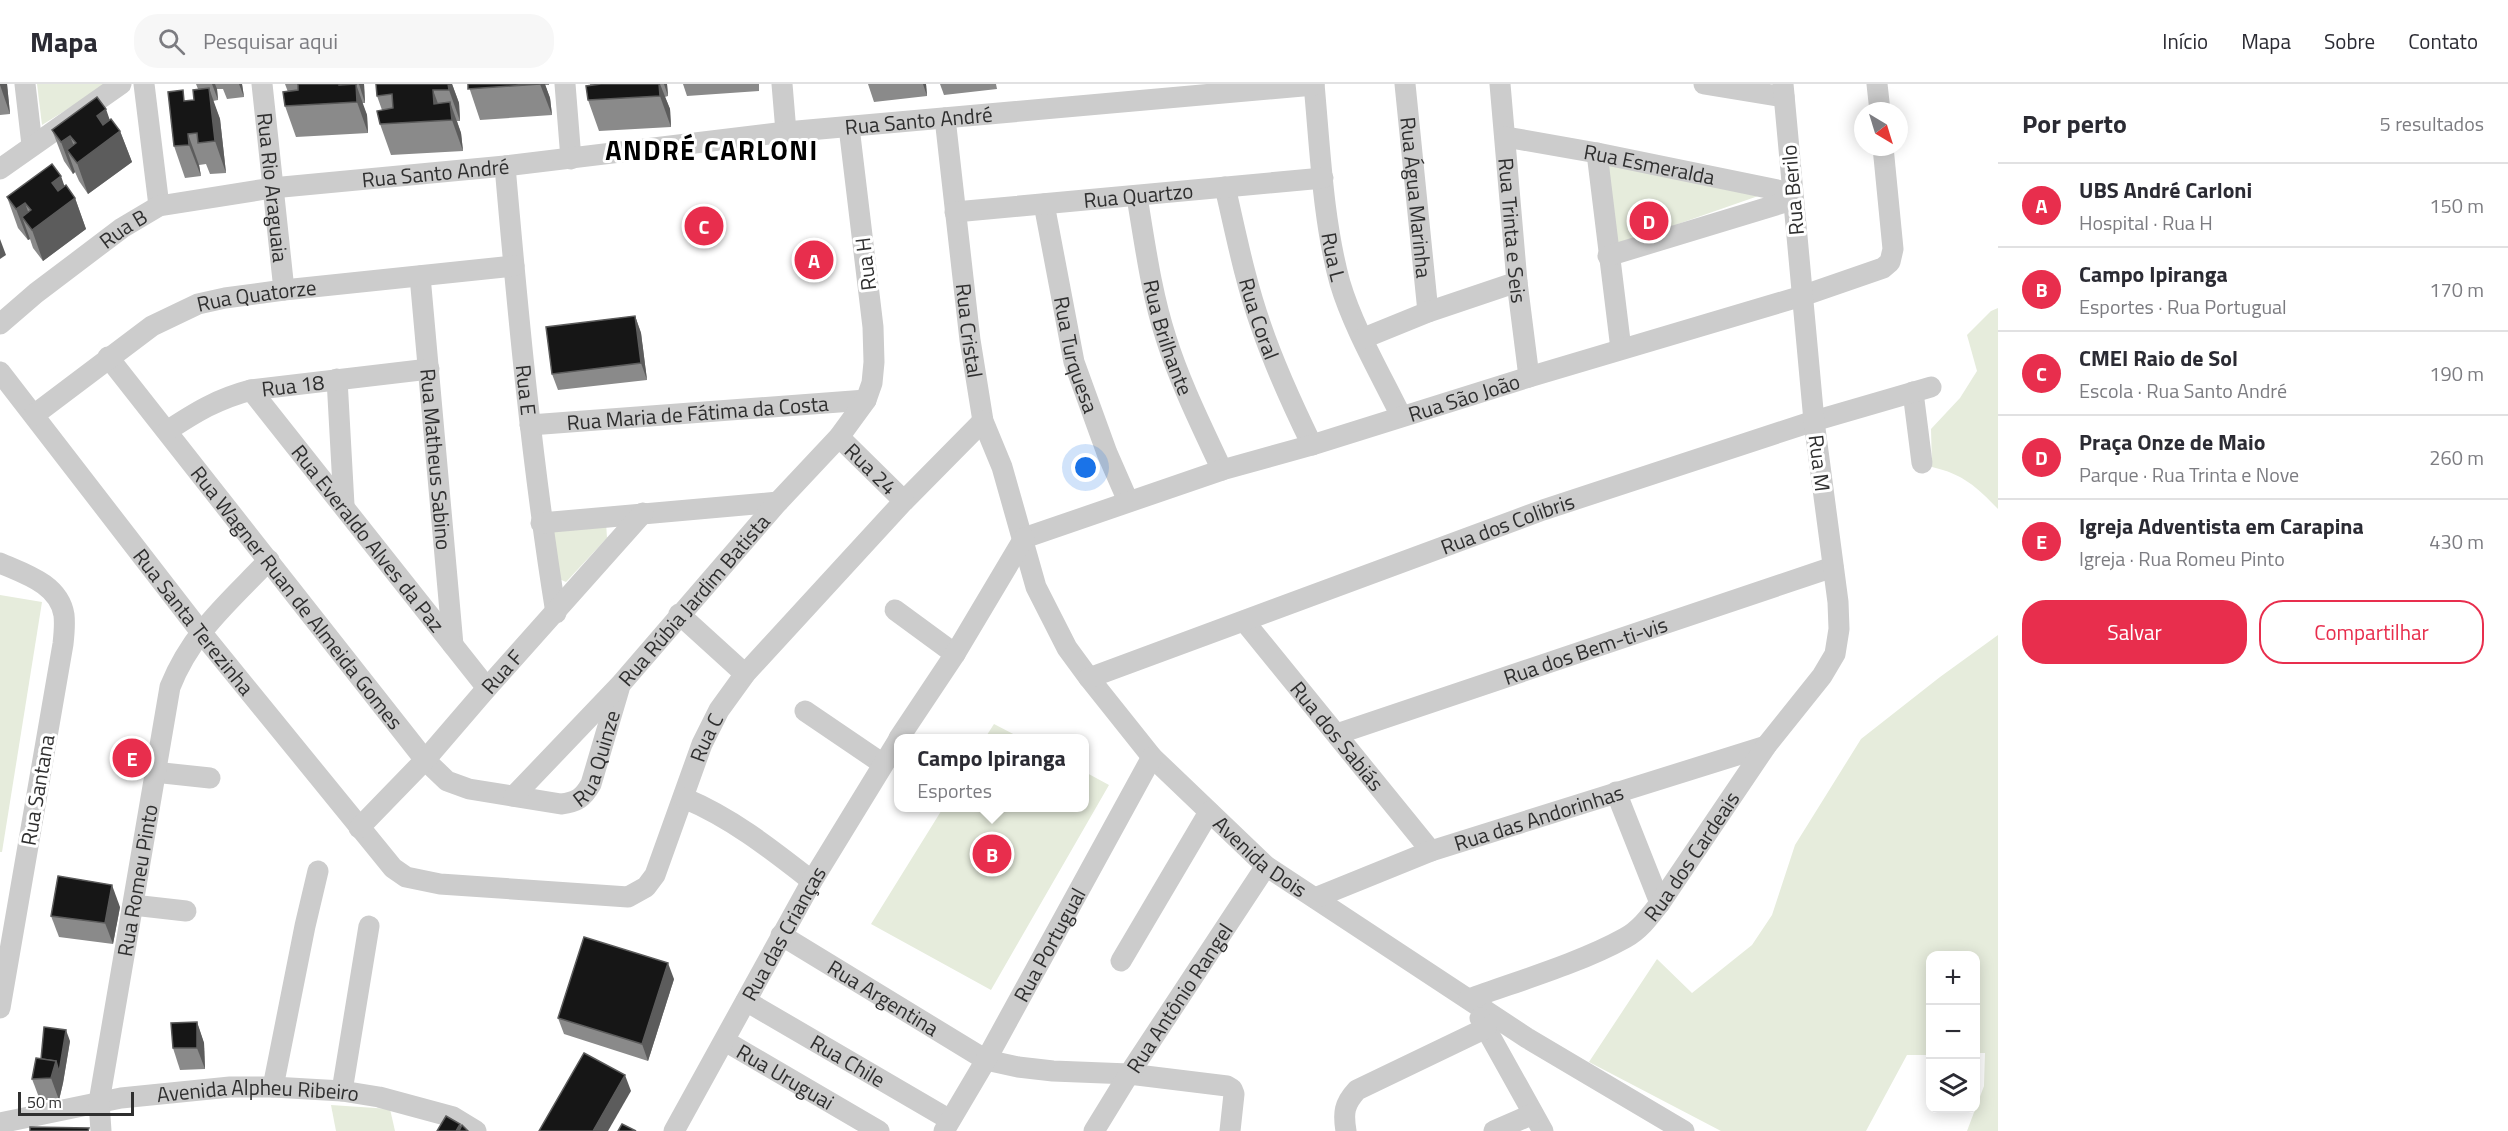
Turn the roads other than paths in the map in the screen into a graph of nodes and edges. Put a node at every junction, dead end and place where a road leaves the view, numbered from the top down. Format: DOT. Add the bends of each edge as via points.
graph roads {
  1 [pos="25,84"];
  2 [pos="121,84"];
  3 [pos="144,84"];
  4 [pos="262,84"];
  5 [pos="565,84"];
  6 [pos="782,84"];
  7 [pos="1314,84"];
  8 [pos="1405,84"];
  9 [pos="1500,84"];
  10 [pos="1704,84"];
  11 [pos="1877,84"];
  12 [pos="1194,89"];
  13 [pos="1783,91"];
  14 [pos="1079,94"];
  15 [pos="1879,102"];
  16 [pos="945,118"];
  17 [pos="849,127"];
  18 [pos="786,132"];
  19 [pos="1506,137"];
  20 [pos="32,145"];
  21 [pos="1597,153"];
  22 [pos="1884,156"];
  23 [pos="571,159"];
  24 [pos="505,166"];
  25 [pos="0,169"];
  26 [pos="1323,178"];
  27 [pos="1225,187"];
  28 [pos="272,188"];
  29 [pos="1792,196"];
  30 [pos="1137,197"];
  31 [pos="1044,204"];
  32 [pos="159,206"];
  33 [pos="955,212"];
  34 [pos="1608,256"];
  35 [pos="514,266"];
  36 [pos="420,276"];
  37 [pos="1517,282"];
  38 [pos="284,290"];
  39 [pos="1802,296"];
  40 [pos="1428,312"];
  41 [pos="0,324"];
  42 [pos="1364,338"];
  43 [pos="1621,349"];
  44 [pos="108,357"];
  45 [pos="429,369"];
  46 [pos="0,372"];
  47 [pos="1528,377"];
  48 [pos="338,379"];
  49 [pos="251,390"];
  50 [pos="866,400"];
  51 [pos="34,415"];
  52 [pos="1401,416"];
  53 [pos="983,421"];
  54 [pos="1814,421"];
  55 [pos="530,425"];
  56 [pos="167,431"];
  57 [pos="839,436"];
  58 [pos="1312,445"];
  59 [pos="1922,463"];
  60 [pos="1222,470"];
  61 [pos="904,501"];
  62 [pos="1128,501"];
  63 [pos="778,502"];
  64 [pos="344,505"];
  65 [pos="643,513"];
  66 [pos="541,523"];
  67 [pos="1024,538"];
  68 [pos="269,560"];
  69 [pos="0,563"];
  70 [pos="1833,567"];
  71 [pos="895,610"];
  72 [pos="556,613"];
  73 [pos="679,614"];
  74 [pos="1244,621"];
  75 [pos="1839,629"];
  76 [pos="200,631"];
  77 [pos="453,645"];
  78 [pos="955,654"];
  79 [pos="745,674"];
  80 [pos="1089,678"];
  81 [pos="620,685"];
  82 [pos="487,688"];
  83 [pos="806,711"];
  84 [pos="902,734"];
  85 [pos="1337,734"];
  86 [pos="1766,746"];
  87 [pos="894,747"];
  88 [pos="1152,757"];
  89 [pos="425,760"];
  90 [pos="883,764"];
  91 [pos="154,772"];
  92 [pos="210,778"];
  93 [pos="1616,792"];
  94 [pos="514,796"];
  95 [pos="684,798"];
  96 [pos="1209,812"];
  97 [pos="358,828"];
  98 [pos="1431,851"];
  99 [pos="1266,866"];
  100 [pos="393,868"];
  101 [pos="318,871"];
  102 [pos="812,881"];
  103 [pos="1315,898"];
  104 [pos="1660,903"];
  105 [pos="133,904"];
  106 [pos="186,911"];
  107 [pos="369,926"];
  108 [pos="781,935"];
  109 [pos="1121,961"];
  110 [pos="3,964"];
  111 [pos="1469,999"];
  112 [pos="746,1001"];
  113 [pos="0,1008"];
  114 [pos="1486,1028"];
  115 [pos="725,1041"];
  116 [pos="986,1060"];
  117 [pos="1129,1074"];
  118 [pos="273,1087"];
  119 [pos="342,1091"];
  120 [pos="99,1102"];
  121 [pos="0,1123"];
  122 [pos="1538,1123"];
  123 [pos="947,1125"];
  124 [pos="1100,1129"];
  125 [pos="101,1131"];
  126 [pos="476,1131"];
  127 [pos="674,1131"];
  128 [pos="879,1131"];
  129 [pos="1230,1131"];
  130 [pos="1346,1131"];
  131 [pos="1494,1131"];
  132 [pos="1684,1131"];
  1 -- 20 [label="street"];
  2 -- 20 [label="street"];
  3 -- 32 [label="street"];
  4 -- 28 [label="street, Rua Rio Araguaia"];
  5 -- 23 [label="street"];
  6 -- 18 [label="street"];
  7 -- 12 [label="street, Rua Santo André"];
  7 -- 26 [label="street, Rua L"];
  8 -- 40 [label="street, Rua Água Marinha"];
  9 -- 19 [label="street, Rua Trinta e Seis"];
  10 -- 13 [label="street"];
  11 -- 15 [label="street"];
  12 -- 14 [label="street, Rua Santo André"];
  13 -- 29 [label="street, Rua Berilo"];
  14 -- 16 [label="street, Rua Santo André"];
  16 -- 17 [label="street, Rua Santo André"];
  16 -- 33 [label="street, Rua Cristal"];
  17 -- 18 [label="street, Rua Santo André"];
  17 -- 50 [label="street, Rua H" via="873,327 872,383"];
  18 -- 23 [label="street, Rua Santo André"];
  19 -- 21 [label="street, Rua Esmeralda"];
  19 -- 37 [label="street, Rua Trinta e Seis"];
  20 -- 25 [label="street"];
  21 -- 29 [label="street, Rua Esmeralda"];
  21 -- 34 [label="street"];
  22 -- 39 [label="street, Rua São João" via="1893,249 1890,262 1883,268"];
  23 -- 24 [label="street, Rua Santo André"];
  24 -- 28 [label="street, Rua Santo André"];
  24 -- 35 [label="street, Rua E"];
  26 -- 27 [label="street, Rua Quartzo"];
  26 -- 42 [label="street, Rua L" via="1335,266"];
  27 -- 30 [label="street, Rua Quartzo"];
  27 -- 58 [label="street, Rua Coral" via="1260,325"];
  28 -- 32 [label="street, Rua B"];
  28 -- 38 [label="street, Rua Rio Araguaia"];
  29 -- 34 [label="street"];
  29 -- 39 [label="street, Rua Berilo"];
  30 -- 31 [label="street, Rua Quartzo"];
  30 -- 60 [label="street, Rua Brilhante" via="1166,337"];
  31 -- 33 [label="street, Rua Quartzo"];
  31 -- 62 [label="street, Rua Turquesa" via="1074,362"];
  32 -- 41 [label="street, Rua B" via="122,228"];
  33 -- 53 [label="street, Rua Cristal"];
  34 -- 43 [label="street"];
  35 -- 36 [label="street, Rua Quatorze"];
  35 -- 55 [label="street, Rua E"];
  36 -- 38 [label="street, Rua Quatorze"];
  36 -- 45 [label="street, Rua Matheus Sabino"];
  37 -- 40 [label="street"];
  37 -- 47 [label="street, Rua Trinta e Seis"];
  38 -- 44 [label="street, Rua Quatorze" via="198,304 152,326"];
  39 -- 43 [label="street, Rua São João"];
  39 -- 54 [label="street, Rua M"];
  40 -- 42 [label="street"];
  42 -- 52 [label="street, Rua L"];
  43 -- 47 [label="street, Rua São João"];
  44 -- 51 [label="street, Rua Quatorze"];
  44 -- 56 [label="street, Rua Wagner Ruan de Almeida Gomes"];
  45 -- 48 [label="street, Rua 18"];
  45 -- 77 [label="street, Rua Matheus Sabino"];
  46 -- 51 [label="street, Rua Santa Terezinha"];
  47 -- 52 [label="street, Rua São João"];
  48 -- 49 [label="street, Rua 18"];
  48 -- 64 [label="street"];
  49 -- 56 [label="street, Rua 18" via="203,407"];
  49 -- 64 [label="street, Rua Everaldo Alves da Paz"];
  50 -- 55 [label="street, Rua Maria de Fátima da Costa"];
  50 -- 57 [label="street, Rua Rúbia Jardim Batista"];
  51 -- 76 [label="street, Rua Santa Terezinha"];
  52 -- 58 [label="street, Rua São João"];
  53 -- 61 [label="street, Rua C"];
  53 -- 67 [label="street, Rua Cristal"];
  54 -- 59 [label="street, Rua dos Colibris" via="1922,390"];
  54 -- 70 [label="street, Rua M"];
  54 -- 74 [label="street, Rua dos Colibris" via="1543,510"];
  55 -- 66 [label="street, Rua E"];
  56 -- 68 [label="street, Rua Wagner Ruan de Almeida Gomes"];
  57 -- 61 [label="street, Rua 24"];
  57 -- 63 [label="street, Rua Rúbia Jardim Batista"];
  58 -- 60 [label="street, Rua São João"];
  60 -- 62 [label="street, Rua São João"];
  61 -- 79 [label="street, Rua C"];
  62 -- 67 [label="street, Rua São João"];
  63 -- 65 [label="street"];
  63 -- 73 [label="street, Rua Rúbia Jardim Batista"];
  64 -- 77 [label="street, Rua Everaldo Alves da Paz"];
  65 -- 66 [label="street"];
  65 -- 72 [label="street, Rua F"];
  66 -- 72 [label="street, Rua E"];
  67 -- 78 [label="street, Rua das Crianças"];
  67 -- 80 [label="street, Avenida Dois" via="1036,587 1047,612"];
  68 -- 76 [label="street, Rua Romeu Pinto"];
  68 -- 89 [label="street, Rua Wagner Ruan de Almeida Gomes"];
  69 -- 110 [label="street, Rua Santana" via="40,580 56,595 64,615 63,644"];
  70 -- 75 [label="street, Rua M"];
  70 -- 85 [label="street, Rua dos Bem-ti-vis"];
  71 -- 78 [label="street"];
  72 -- 82 [label="street, Rua F"];
  73 -- 79 [label="street"];
  73 -- 81 [label="street, Rua Rúbia Jardim Batista"];
  74 -- 80 [label="street, Rua dos Colibris"];
  74 -- 85 [label="street, Rua dos Sabiás"];
  75 -- 86 [label="street, Rua dos Cardeais" via="1835,654 1822,676"];
  76 -- 91 [label="street, Rua Romeu Pinto" via="170,687"];
  76 -- 97 [label="street, Rua Santa Terezinha"];
  77 -- 82 [label="street, Rua Everaldo Alves da Paz"];
  78 -- 84 [label="street, Rua das Crianças"];
  79 -- 95 [label="street, Rua C" via="719,710 702,744"];
  80 -- 88 [label="street, Avenida Dois"];
  81 -- 94 [label="street, Rua Rúbia Jardim Batista"];
  81 -- 94 [label="street, Rua Quinze" via="591,784 583,797 561,804"];
  82 -- 89 [label="street, Rua F"];
  83 -- 90 [label="street"];
  85 -- 98 [label="street, Rua dos Sabiás"];
  86 -- 93 [label="street, Rua das Andorinhas"];
  86 -- 104 [label="street, Rua dos Cardeais"];
  87 -- 90 [label="street, Rua das Crianças"];
  88 -- 96 [label="street, Avenida Dois"];
  88 -- 116 [label="street, Rua Portugual"];
  89 -- 94 [label="street, Rua Wagner Ruan de Almeida Gomes" via="447,781 469,789"];
  89 -- 97 [label="street, Rua F"];
  90 -- 102 [label="street, Rua das Crianças"];
  91 -- 92 [label="street"];
  91 -- 105 [label="street, Rua Romeu Pinto"];
  93 -- 98 [label="street, Rua das Andorinhas"];
  93 -- 104 [label="street"];
  95 -- 100 [label="street, Rua C" via="655,875 646,887 628,897 451,885 406,877"];
  95 -- 102 [label="street" via="730,820"];
  96 -- 99 [label="street, Avenida Dois"];
  96 -- 109 [label="street"];
  97 -- 100 [label="street, Rua Santa Terezinha"];
  98 -- 103 [label="street, Rua das Andorinhas"];
  99 -- 103 [label="street, Avenida Dois"];
  99 -- 117 [label="street, Rua Antônio Rangel"];
  101 -- 118 [label="street"];
  102 -- 108 [label="street, Rua das Crianças"];
  103 -- 111 [label="street, Avenida Dois"];
  104 -- 111 [label="street, Rua dos Cardeais" via="1626,938"];
  105 -- 106 [label="street"];
  105 -- 120 [label="street, Rua Romeu Pinto"];
  107 -- 119 [label="street"];
  108 -- 112 [label="street, Rua das Crianças"];
  108 -- 116 [label="street, Rua Argentina"];
  110 -- 113 [label="street, Rua Santana"];
  111 -- 114 [label="street, Avenida Dois"];
  111 -- 132 [label="street"];
  112 -- 115 [label="street, Rua das Crianças"];
  112 -- 123 [label="street, Rua Chile"];
  114 -- 122 [label="street, Avenida Dois"];
  114 -- 130 [label="street" via="1357,1090 1347,1101 1343,1114"];
  115 -- 127 [label="street, Rua das Crianças"];
  115 -- 128 [label="street, Rua Uruguai"];
  116 -- 117 [label="street, Rua Argentina" via="1053,1071"];
  116 -- 123 [label="street, Rua Portugual"];
  117 -- 124 [label="street, Rua Antônio Rangel"];
  117 -- 129 [label="street, Rua Argentina" via="1227,1086 1234,1094"];
  118 -- 119 [label="street, Avenida Alpheu Ribeiro"];
  118 -- 120 [label="street, Avenida Alpheu Ribeiro" via="230,1087"];
  119 -- 126 [label="street, Avenida Alpheu Ribeiro" via="412,1104 453,1117"];
  120 -- 121 [label="street, Avenida Alpheu Ribeiro"];
  120 -- 125 [label="street, Rua Romeu Pinto"];
  122 -- 131 [label="street"];
}
